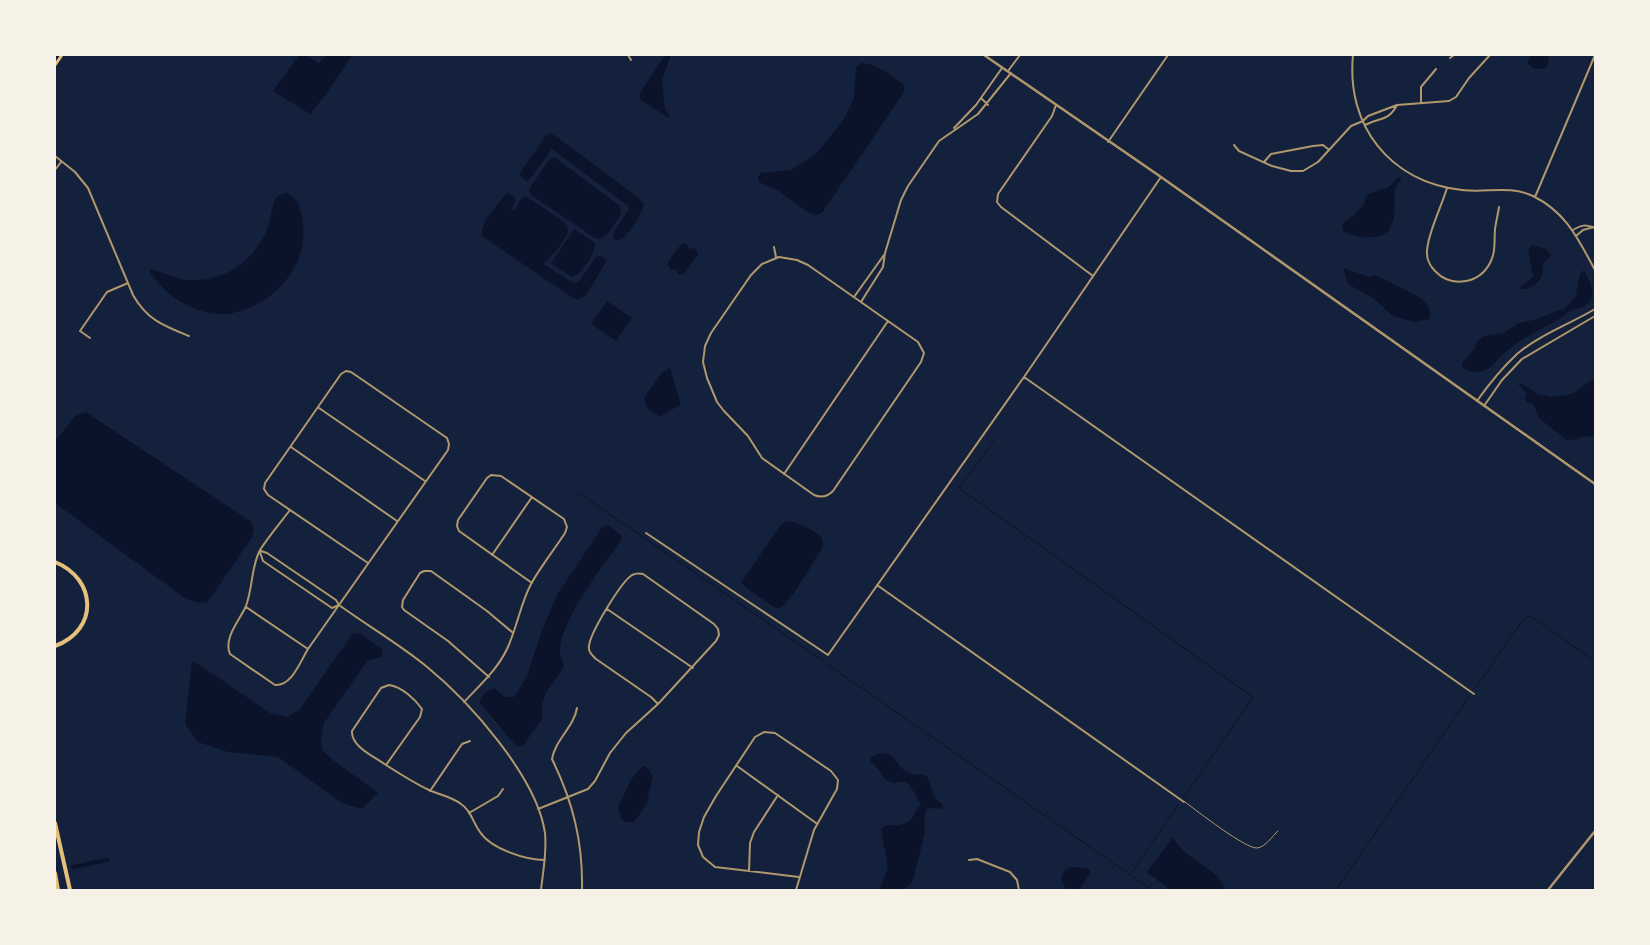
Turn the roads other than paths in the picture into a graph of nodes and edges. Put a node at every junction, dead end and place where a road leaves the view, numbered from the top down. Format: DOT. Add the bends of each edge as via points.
graph roads {
  1 [pos="62,55"];
  2 [pos="628,55"];
  3 [pos="984,55"];
  4 [pos="1020,55"];
  5 [pos="1168,55"];
  6 [pos="1353,55"];
  7 [pos="1454,55"];
  8 [pos="1490,55"];
  9 [pos="1594,55"];
  10 [pos="1450,58"];
  11 [pos="631,60"];
  12 [pos="55,65"];
  13 [pos="1002,68"];
  14 [pos="1436,69"];
  15 [pos="1009,72"];
  16 [pos="981,98"];
  17 [pos="1421,102"];
  18 [pos="988,104"];
  19 [pos="1056,105"];
  20 [pos="1398,105"];
  21 [pos="1363,121"];
  22 [pos="1365,125"];
  23 [pos="951,132"];
  24 [pos="1108,142"];
  25 [pos="1234,145"];
  26 [pos="1329,149"];
  27 [pos="55,156"];
  28 [pos="62,161"];
  29 [pos="1264,162"];
  30 [pos="55,170"];
  31 [pos="1161,177"];
  32 [pos="1447,188"];
  33 [pos="1535,197"];
  34 [pos="1499,206"];
  35 [pos="1595,227"];
  36 [pos="1573,230"];
  37 [pos="1576,236"];
  38 [pos="774,247"];
  39 [pos="885,253"];
  40 [pos="776,258"];
  41 [pos="1595,270"];
  42 [pos="1093,276"];
  43 [pos="128,283"];
  44 [pos="854,297"];
  45 [pos="861,302"];
  46 [pos="1595,310"];
  47 [pos="1595,316"];
  48 [pos="888,321"];
  49 [pos="1553,332"];
  50 [pos="189,336"];
  51 [pos="90,338"];
  52 [pos="1557,339"];
  53 [pos="1024,377"];
  54 [pos="1495,377"];
  55 [pos="1501,382"];
  56 [pos="1477,401"];
  57 [pos="1484,406"];
  58 [pos="319,408"];
  59 [pos="291,446"];
  60 [pos="784,474"];
  61 [pos="425,481"];
  62 [pos="1595,484"];
  63 [pos="532,497"];
  64 [pos="290,510"];
  65 [pos="397,521"];
  66 [pos="646,533"];
  67 [pos="260,551"];
  68 [pos="492,554"];
  69 [pos="55,562"];
  70 [pos="368,563"];
  71 [pos="532,583"];
  72 [pos="877,585"];
  73 [pos="339,605"];
  74 [pos="246,607"];
  75 [pos="607,609"];
  76 [pos="512,632"];
  77 [pos="55,646"];
  78 [pos="308,649"];
  79 [pos="692,668"];
  80 [pos="489,677"];
  81 [pos="1474,694"];
  82 [pos="464,702"];
  83 [pos="658,704"];
  84 [pos="577,708"];
  85 [pos="470,741"];
  86 [pos="386,765"];
  87 [pos="737,766"];
  88 [pos="503,789"];
  89 [pos="430,791"];
  90 [pos="778,795"];
  91 [pos="568,797"];
  92 [pos="1184,802"];
  93 [pos="538,809"];
  94 [pos="469,813"];
  95 [pos="55,823"];
  96 [pos="817,823"];
  97 [pos="1595,830"];
  98 [pos="1278,831"];
  99 [pos="546,860"];
  100 [pos="970,860"];
  101 [pos="749,871"];
  102 [pos="55,873"];
  103 [pos="799,877"];
  104 [pos="58,890"];
  105 [pos="70,890"];
  106 [pos="541,890"];
  107 [pos="582,890"];
  108 [pos="796,890"];
  109 [pos="1019,890"];
  110 [pos="1548,890"];
  1 -- 12 [label="main road"];
  2 -- 11 [label="street"];
  3 -- 13 [label="street"];
  4 -- 15 [label="street"];
  5 -- 24 [label="street"];
  6 -- 21 [label="street" via="1351,74"];
  7 -- 10 [label="street"];
  8 -- 17 [label="street" via="1456,97 1449,101"];
  9 -- 33 [label="street"];
  13 -- 15 [label="street"];
  13 -- 16 [label="street"];
  14 -- 17 [label="street" via="1421,87"];
  15 -- 18 [label="street"];
  15 -- 19 [label="street"];
  16 -- 18 [label="street"];
  16 -- 23 [label="street"];
  17 -- 20 [label="street"];
  18 -- 23 [label="street" via="974,118"];
  19 -- 24 [label="street"];
  19 -- 42 [label="street" via="1052,116 998,194 997,202"];
  20 -- 21 [label="street"];
  20 -- 22 [label="street" via="1388,117"];
  21 -- 22 [label="street"];
  21 -- 26 [label="street" via="1351,126"];
  22 -- 32 [label="street" via="1374,142 1398,166 1418,178"];
  23 -- 39 [label="street" via="939,141 905,192"];
  24 -- 31 [label="street"];
  25 -- 29 [label="street"];
  26 -- 29 [label="street" via="1323,145 1271,154"];
  26 -- 29 [label="street" via="1303,172"];
  27 -- 28 [label="street"];
  28 -- 30 [label="street"];
  28 -- 43 [label="street" via="88,188"];
  31 -- 42 [label="street"];
  31 -- 56 [label="street"];
  32 -- 33 [label="street" via="1509,189"];
  32 -- 34 [label="street" via="1428,242 1427,256 1441,277 1452,282 1472,280 1490,265"];
  33 -- 36 [label="street" via="1564,218"];
  35 -- 36 [label="street" via="1583,225"];
  35 -- 37 [label="street" via="1587,228"];
  36 -- 37 [label="street"];
  37 -- 41 [label="street"];
  38 -- 40 [label="street"];
  39 -- 44 [label="street"];
  39 -- 45 [label="street" via="883,267"];
  40 -- 44 [label="street" via="802,262"];
  40 -- 60 [label="street" via="762,264 751,275 711,333 703,362 717,402 748,436 762,458"];
  42 -- 53 [label="street"];
  43 -- 50 [label="street" via="139,306 149,316"];
  43 -- 51 [label="street" via="107,292 80,331"];
  44 -- 45 [label="street"];
  45 -- 48 [label="street"];
  46 -- 49 [label="street"];
  47 -- 52 [label="street"];
  48 -- 60 [label="street"];
  48 -- 60 [label="street" via="918,342 923,350 923,358 910,378 830,494 818,496"];
  49 -- 52 [label="street"];
  49 -- 54 [label="street" via="1519,352"];
  52 -- 55 [label="street" via="1522,359"];
  53 -- 72 [label="street"];
  53 -- 81 [label="street"];
  54 -- 55 [label="street"];
  54 -- 56 [label="street"];
  55 -- 57 [label="street"];
  56 -- 57 [label="street"];
  57 -- 62 [label="street"];
  58 -- 59 [label="street"];
  58 -- 61 [label="street"];
  58 -- 61 [label="street" via="341,374 351,372 447,438 448,450"];
  59 -- 64 [label="street" via="264,489"];
  59 -- 65 [label="street"];
  61 -- 65 [label="street"];
  63 -- 68 [label="street"];
  63 -- 68 [label="street" via="501,476 487,478 457,526 459,531"];
  63 -- 71 [label="street" via="564,519 567,527"];
  64 -- 67 [label="street"];
  64 -- 70 [label="street"];
  65 -- 70 [label="street"];
  66 -- 72 [label="street" via="828,655"];
  67 -- 73 [label="street"];
  67 -- 73 [label="street" via="263,560 332,608"];
  67 -- 74 [label="street"];
  68 -- 71 [label="street"];
  69 -- 77 [label="highway" via="77,575 87,597 87,609 79,629 70,639"];
  70 -- 73 [label="street"];
  71 -- 76 [label="street"];
  72 -- 92 [label="street"];
  73 -- 78 [label="street"];
  73 -- 82 [label="street" via="426,666"];
  74 -- 78 [label="street"];
  74 -- 78 [label="street" via="228,642 228,649 230,654 275,685 288,682"];
  75 -- 79 [label="street"];
  75 -- 79 [label="street" via="630,576 643,574 718,628 716,641"];
  75 -- 83 [label="street" via="595,628 589,645 591,654"];
  76 -- 80 [label="street" via="508,648"];
  76 -- 80 [label="street" via="431,571 420,573 403,600 404,610 448,641"];
  79 -- 83 [label="street"];
  80 -- 82 [label="street"];
  82 -- 93 [label="street" via="511,758"];
  83 -- 91 [label="street" via="626,733 610,753 596,781 588,789"];
  84 -- 91 [label="street" via="575,718 555,748 552,759"];
  85 -- 89 [label="street" via="462,744"];
  86 -- 86 [label="street" via="355,742 352,731 381,688 389,685 396,686 422,709 420,717"];
  86 -- 89 [label="street"];
  87 -- 90 [label="street"];
  87 -- 96 [label="street" via="756,737 764,732 775,733 832,771 838,780 837,789"];
  87 -- 101 [label="street" via="704,817 698,845 703,857 715,867"];
  88 -- 94 [label="street" via="498,796"];
  89 -- 94 [label="street" via="454,800"];
  90 -- 96 [label="street"];
  90 -- 101 [label="street" via="754,832 750,843"];
  91 -- 93 [label="street"];
  91 -- 107 [label="street" via="578,835"];
  92 -- 98 [label="lane" via="1254,848 1263,846"];
  93 -- 99 [label="street" via="545,833"];
  94 -- 99 [label="street" via="480,832 491,842 514,854"];
  95 -- 105 [label="highway"];
  96 -- 103 [label="street"];
  97 -- 110 [label="street"];
  99 -- 106 [label="street"];
  100 -- 109 [label="street" via="977,859 1010,872 1017,880"];
  101 -- 103 [label="street"];
  102 -- 104 [label="highway"];
  103 -- 108 [label="street"];
}
